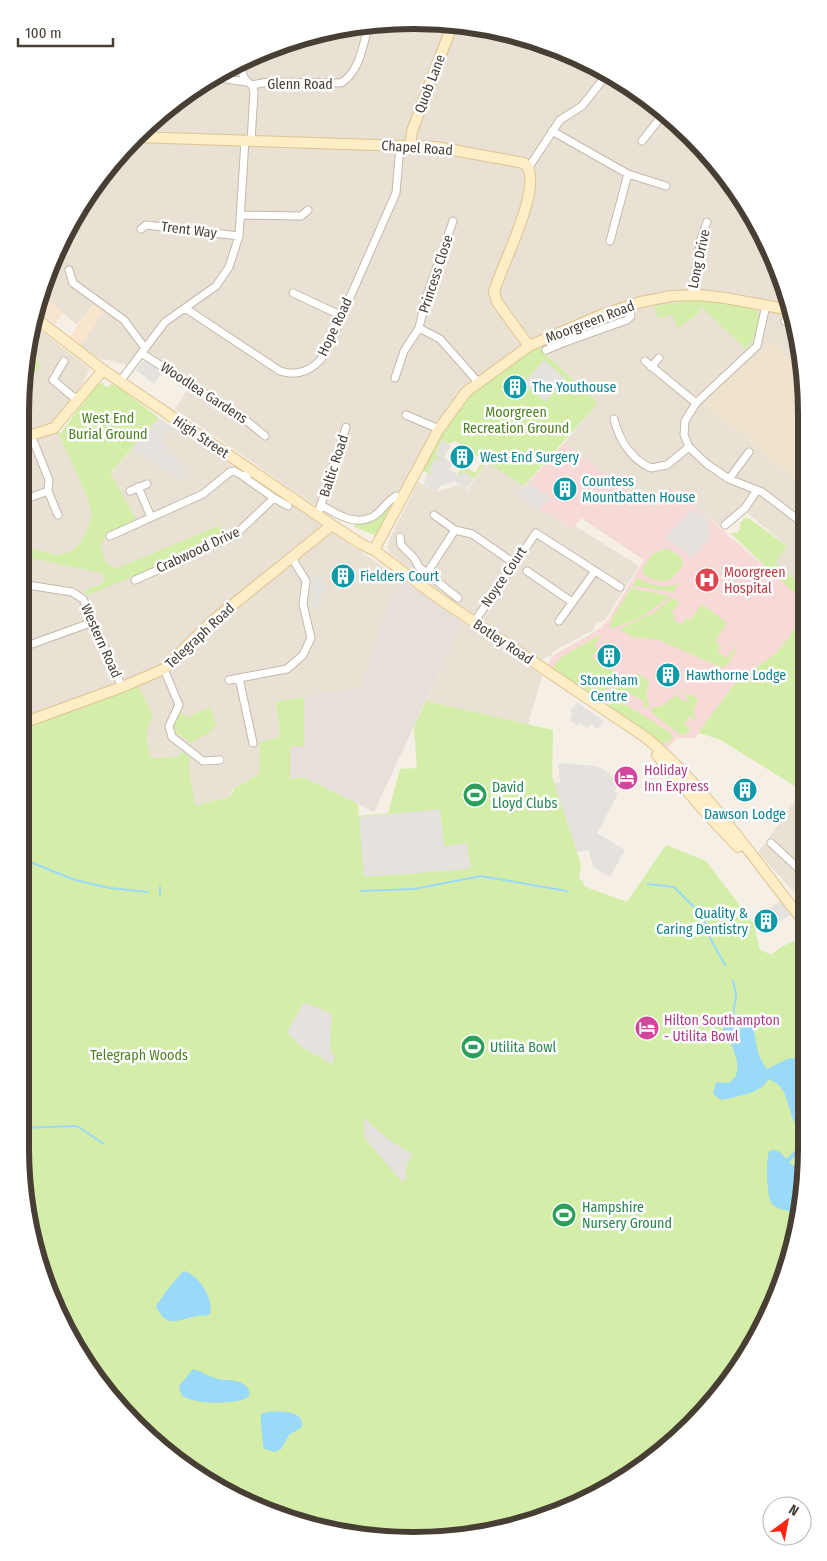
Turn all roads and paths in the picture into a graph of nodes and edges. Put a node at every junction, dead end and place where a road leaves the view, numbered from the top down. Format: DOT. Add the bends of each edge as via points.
graph roads {
  1 [pos="450,31"];
  2 [pos="367,32"];
  3 [pos="242,69"];
  4 [pos="224,79"];
  5 [pos="604,79"];
  6 [pos="249,83"];
  7 [pos="661,119"];
  8 [pos="552,131"];
  9 [pos="145,137"];
  10 [pos="248,140"];
  11 [pos="642,141"];
  12 [pos="405,146"];
  13 [pos="529,167"];
  14 [pos="628,174"];
  15 [pos="666,186"];
  16 [pos="308,210"];
  17 [pos="241,214"];
  18 [pos="453,221"];
  19 [pos="707,222"];
  20 [pos="141,229"];
  21 [pos="239,236"];
  22 [pos="610,241"];
  23 [pos="69,270"];
  24 [pos="293,293"];
  25 [pos="691,296"];
  26 [pos="766,305"];
  27 [pos="630,306"];
  28 [pos="185,308"];
  29 [pos="783,308"];
  30 [pos="340,315"];
  31 [pos="40,321"];
  32 [pos="419,328"];
  33 [pos="546,338"];
  34 [pos="560,344"];
  35 [pos="529,346"];
  36 [pos="143,350"];
  37 [pos="546,350"];
  38 [pos="659,358"];
  39 [pos="64,361"];
  40 [pos="645,361"];
  41 [pos="651,367"];
  42 [pos="103,370"];
  43 [pos="395,378"];
  44 [pos="121,380"];
  45 [pos="478,382"];
  46 [pos="78,400"];
  47 [pos="696,403"];
  48 [pos="406,415"];
  49 [pos="614,419"];
  50 [pos="346,427"];
  51 [pos="439,429"];
  52 [pos="29,434"];
  53 [pos="265,436"];
  54 [pos="29,441"];
  55 [pos="689,447"];
  56 [pos="749,452"];
  57 [pos="248,473"];
  58 [pos="729,479"];
  59 [pos="147,484"];
  60 [pos="138,487"];
  61 [pos="757,490"];
  62 [pos="48,491"];
  63 [pos="130,491"];
  64 [pos="396,496"];
  65 [pos="29,498"];
  66 [pos="274,498"];
  67 [pos="288,506"];
  68 [pos="320,510"];
  69 [pos="434,515"];
  70 [pos="58,516"];
  71 [pos="151,517"];
  72 [pos="798,519"];
  73 [pos="332,525"];
  74 [pos="725,525"];
  75 [pos="455,530"];
  76 [pos="110,536"];
  77 [pos="400,537"];
  78 [pos="374,550"];
  79 [pos="292,558"];
  80 [pos="514,563"];
  81 [pos="527,571"];
  82 [pos="595,571"];
  83 [pos="426,573"];
  84 [pos="135,580"];
  85 [pos="29,585"];
  86 [pos="620,588"];
  87 [pos="458,598"];
  88 [pos="572,602"];
  89 [pos="559,621"];
  90 [pos="93,622"];
  91 [pos="474,622"];
  92 [pos="29,645"];
  93 [pos="164,670"];
  94 [pos="240,678"];
  95 [pos="229,680"];
  96 [pos="122,688"];
  97 [pos="29,721"];
  98 [pos="253,742"];
  99 [pos="220,760"];
  100 [pos="771,843"];
  101 [pos="798,867"];
  102 [pos="798,905"];
  103 [pos="793,908"];
  104 [pos="798,914"];
  1 -- 12 [label="street, Quob Lane"];
  2 -- 6 [label="street, Glenn Road" via="355,69 350,78 341,83"];
  3 -- 6 [label="street"];
  4 -- 6 [label="street, Glenn Road"];
  5 -- 8 [label="street" via="582,106 560,120"];
  6 -- 10 [label="street" via="254,92"];
  7 -- 11 [label="street"];
  8 -- 13 [label="street"];
  8 -- 14 [label="street"];
  9 -- 10 [label="street, Chapel Road"];
  10 -- 12 [label="street, Chapel Road"];
  10 -- 17 [label="street"];
  12 -- 13 [label="street, Chapel Road" via="436,147"];
  12 -- 30 [label="street, Hope Road" via="396,193"];
  13 -- 35 [label="street" via="531,175 524,211 494,292 497,302"];
  14 -- 15 [label="street"];
  14 -- 22 [label="street"];
  16 -- 17 [label="street" via="303,219"];
  17 -- 21 [label="street"];
  18 -- 32 [label="street, Princess Close"];
  19 -- 25 [label="street, Long Drive"];
  20 -- 21 [label="street, Trent Way" via="146,225"];
  21 -- 28 [label="street" via="234,257 221,280"];
  23 -- 36 [label="street" via="73,283 124,320"];
  24 -- 30 [label="street"];
  25 -- 26 [label="street, Moorgreen Road"];
  25 -- 27 [label="street, Moorgreen Road" via="671,296"];
  26 -- 29 [label="street, Moorgreen Road"];
  26 -- 47 [label="street" via="757,346"];
  27 -- 33 [label="street, Moorgreen Road" via="573,325"];
  27 -- 34 [label="street" via="628,320"];
  28 -- 30 [label="street, Hope Road" via="280,371 290,373 308,370 322,358"];
  28 -- 36 [label="street" via="165,322"];
  31 -- 42 [label="street, High Street"];
  32 -- 43 [label="street, Princess Close" via="404,351"];
  32 -- 45 [label="street, Princess Close" via="440,339"];
  33 -- 34 [label="street"];
  33 -- 35 [label="street, Moorgreen Road"];
  34 -- 37 [label="street"];
  35 -- 45 [label="street, Moorgreen Road"];
  36 -- 44 [label="street"];
  36 -- 53 [label="street, Woodlea Gardens" via="244,415"];
  38 -- 41 [label="street"];
  39 -- 46 [label="street" via="53,380"];
  40 -- 41 [label="street"];
  41 -- 47 [label="street"];
  42 -- 44 [label="street, High Street"];
  42 -- 46 [label="street"];
  44 -- 57 [label="street, High Street"];
  45 -- 51 [label="street, Moorgreen Road" via="466,392"];
  46 -- 52 [label="street" via="54,428"];
  47 -- 55 [label="street" via="684,425"];
  48 -- 51 [label="street"];
  49 -- 55 [label="street" via="621,440 632,454 651,468 667,465"];
  50 -- 68 [label="street, Baltic Road"];
  51 -- 78 [label="street, Moorgreen Road"];
  54 -- 62 [label="street" via="49,480"];
  55 -- 58 [label="street"];
  56 -- 58 [label="street"];
  57 -- 66 [label="street"];
  57 -- 68 [label="street, High Street"];
  57 -- 71 [label="street" via="230,472 203,494"];
  58 -- 61 [label="street"];
  59 -- 60 [label="street"];
  60 -- 63 [label="street"];
  60 -- 71 [label="street"];
  61 -- 72 [label="street"];
  61 -- 74 [label="street" via="745,508"];
  62 -- 65 [label="street"];
  62 -- 70 [label="street"];
  64 -- 68 [label="street, Baltic Road" via="375,516 364,520"];
  66 -- 67 [label="street"];
  66 -- 84 [label="street, Crabwood Drive" via="238,534"];
  68 -- 73 [label="street, High Street"];
  69 -- 75 [label="street"];
  71 -- 76 [label="street"];
  73 -- 78 [label="street, High Street"];
  73 -- 79 [label="street, Telegraph Road"];
  75 -- 80 [label="street" via="472,534"];
  75 -- 83 [label="street"];
  77 -- 83 [label="street" via="404,549"];
  78 -- 91 [label="street, Botley Road"];
  79 -- 93 [label="street, Telegraph Road" via="210,623"];
  79 -- 94 [label="street" via="306,581 303,604 310,638 303,655 287,668"];
  80 -- 82 [label="street, Noyce Court" via="536,533"];
  80 -- 91 [label="street, Noyce Court"];
  81 -- 88 [label="street"];
  82 -- 86 [label="street"];
  82 -- 88 [label="street"];
  83 -- 87 [label="street"];
  85 -- 90 [label="street, Western Road" via="77,594 85,602"];
  88 -- 89 [label="street"];
  90 -- 92 [label="street"];
  90 -- 96 [label="street, Western Road"];
  91 -- 103 [label="street, Botley Road" via="634,731 727,837 757,864"];
  93 -- 96 [label="street, Telegraph Road"];
  93 -- 99 [label="street" via="179,705 169,726 172,737 203,761"];
  94 -- 95 [label="street"];
  94 -- 98 [label="street"];
  96 -- 97 [label="street, Telegraph Road"];
  100 -- 101 [label="street" via="780,856"];
  102 -- 103 [label="street"];
  103 -- 104 [label="street, Botley Road"];
}
